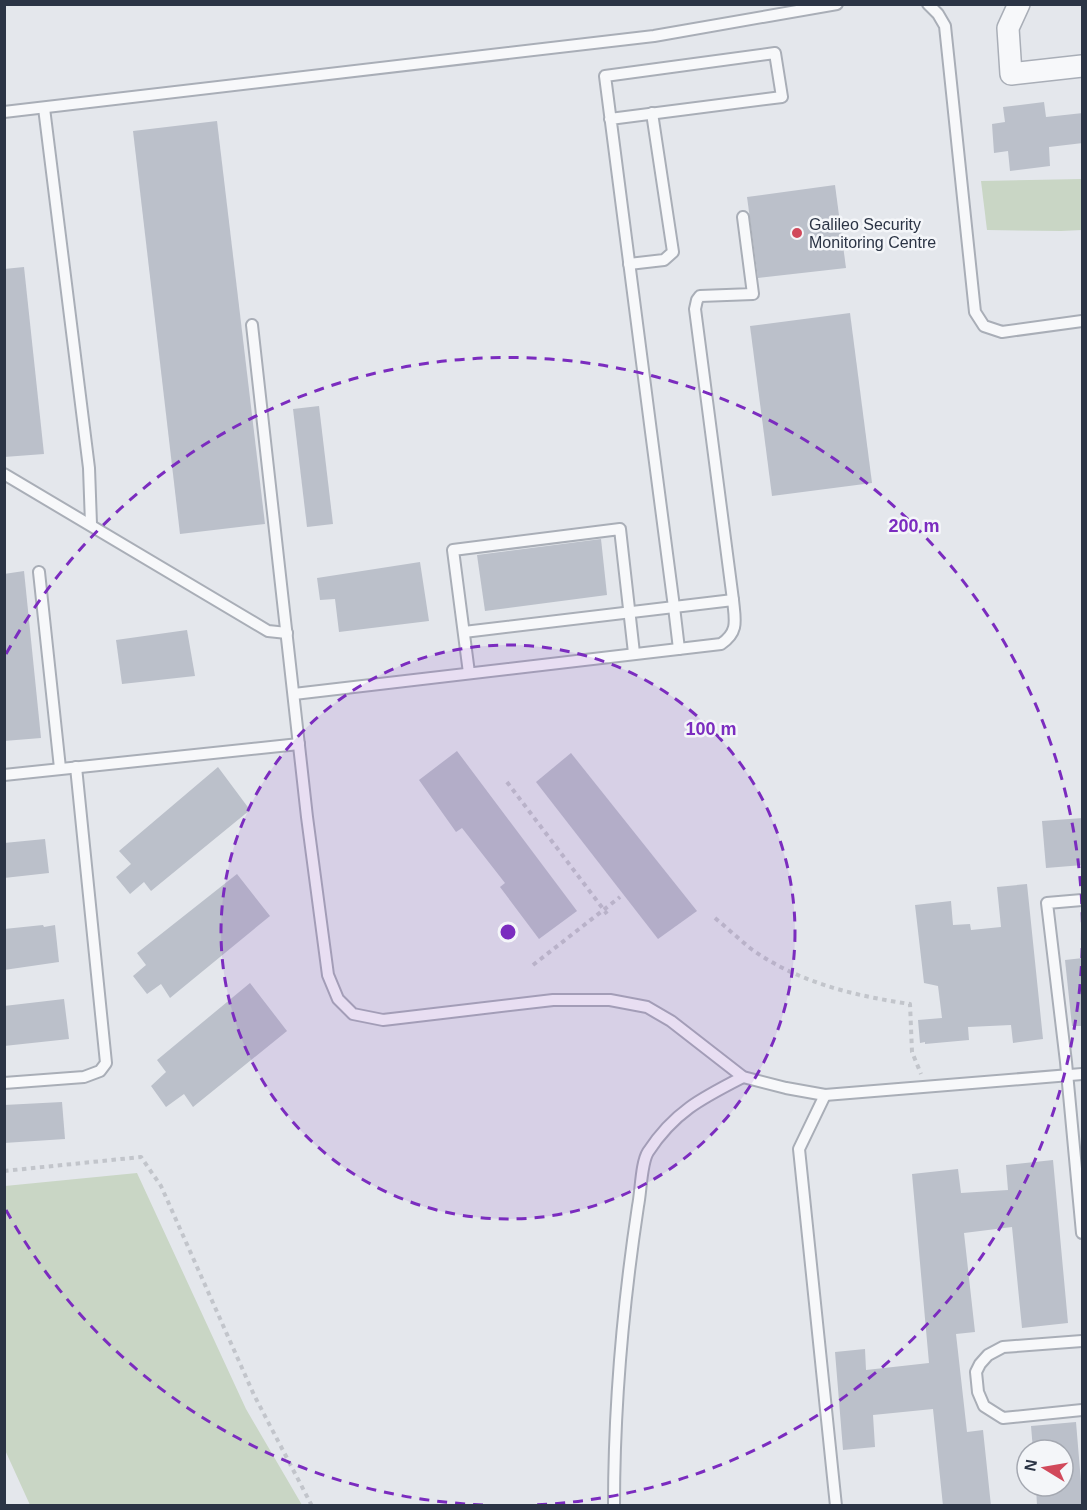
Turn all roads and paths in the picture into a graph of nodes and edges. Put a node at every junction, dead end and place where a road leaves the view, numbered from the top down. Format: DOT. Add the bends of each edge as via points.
graph roads {
  1 [pos="837,4"];
  2 [pos="928,4"];
  3 [pos="1019,4"];
  4 [pos="1083,66"];
  5 [pos="44,108"];
  6 [pos="4,112"];
  7 [pos="652,113"];
  8 [pos="610,119"];
  9 [pos="743,217"];
  10 [pos="629,264"];
  11 [pos="1083,321"];
  12 [pos="252,325"];
  13 [pos="4,474"];
  14 [pos="91,524"];
  15 [pos="39,572"];
  16 [pos="734,600"];
  17 [pos="674,607"];
  18 [pos="630,611"];
  19 [pos="464,632"];
  20 [pos="287,633"];
  21 [pos="679,649"];
  22 [pos="634,653"];
  23 [pos="470,673"];
  24 [pos="294,694"];
  25 [pos="299,744"];
  26 [pos="76,767"];
  27 [pos="60,768"];
  28 [pos="4,775"];
  29 [pos="507,782"];
  30 [pos="620,897"];
  31 [pos="1083,900"];
  32 [pos="603,909"];
  33 [pos="607,914"];
  34 [pos="715,918"];
  35 [pos="533,965"];
  36 [pos="1083,1074"];
  37 [pos="743,1077"];
  38 [pos="1066,1077"];
  39 [pos="4,1083"];
  40 [pos="926,1086"];
  41 [pos="825,1095"];
  42 [pos="4,1171"];
  43 [pos="1082,1216"];
  44 [pos="1083,1233"];
  45 [pos="1083,1341"];
  46 [pos="1083,1410"];
  47 [pos="312,1506"];
  48 [pos="614,1506"];
  49 [pos="836,1506"];
  1 -- 5 [label="lane" via="654,36"];
  2 -- 11 [label="lane" via="945,26 975,312 984,326 1002,332"];
  3 -- 4 [label="street" via="1008,28 1011,74"];
  5 -- 6 [label="lane"];
  5 -- 14 [label="lane" via="90,468"];
  7 -- 8 [label="lane"];
  7 -- 8 [label="lane" via="782,97 775,53 605,76"];
  7 -- 10 [label="lane" via="673,252 664,260"];
  8 -- 10 [label="lane"];
  9 -- 16 [label="lane" via="753,294 700,296 695,309"];
  10 -- 17 [label="lane"];
  12 -- 20 [label="lane"];
  13 -- 14 [label="lane"];
  14 -- 20 [label="lane" via="267,631"];
  15 -- 27 [label="lane"];
  16 -- 17 [label="lane"];
  16 -- 21 [label="lane" via="736,624 731,638 721,644"];
  17 -- 18 [label="lane"];
  17 -- 21 [label="lane"];
  18 -- 19 [label="lane"];
  18 -- 19 [label="lane" via="620,529 609,530 453,550"];
  18 -- 22 [label="lane"];
  19 -- 23 [label="lane"];
  20 -- 24 [label="lane"];
  21 -- 22 [label="lane"];
  22 -- 23 [label="lane"];
  23 -- 24 [label="lane"];
  24 -- 25 [label="lane"];
  25 -- 26 [label="lane"];
  25 -- 37 [label="lane" via="328,975 338,999 353,1014 382,1020 553,1000 610,1000 647,1006"];
  26 -- 27 [label="lane"];
  26 -- 39 [label="lane" via="106,1063 100,1071 84,1077"];
  27 -- 28 [label="lane"];
  29 -- 32 [label="path"];
  30 -- 32 [label="path"];
  31 -- 38 [label="lane" via="1047,903"];
  32 -- 33 [label="path"];
  32 -- 35 [label="path"];
  34 -- 40 [label="path" via="752,949 788,969 852,994 910,1004 912,1052"];
  36 -- 38 [label="lane"];
  37 -- 41 [label="lane"];
  37 -- 48 [label="lane" via="695,1102 669,1123 646,1155 617,1389"];
  38 -- 40 [label="lane"];
  38 -- 43 [label="lane"];
  40 -- 41 [label="lane"];
  41 -- 49 [label="lane" via="799,1149"];
  42 -- 47 [label="path" via="141,1157 161,1186 254,1395"];
  43 -- 44 [label="lane"];
  45 -- 46 [label="lane" via="1003,1347 988,1355 976,1372 984,1406 1003,1418"];
}
